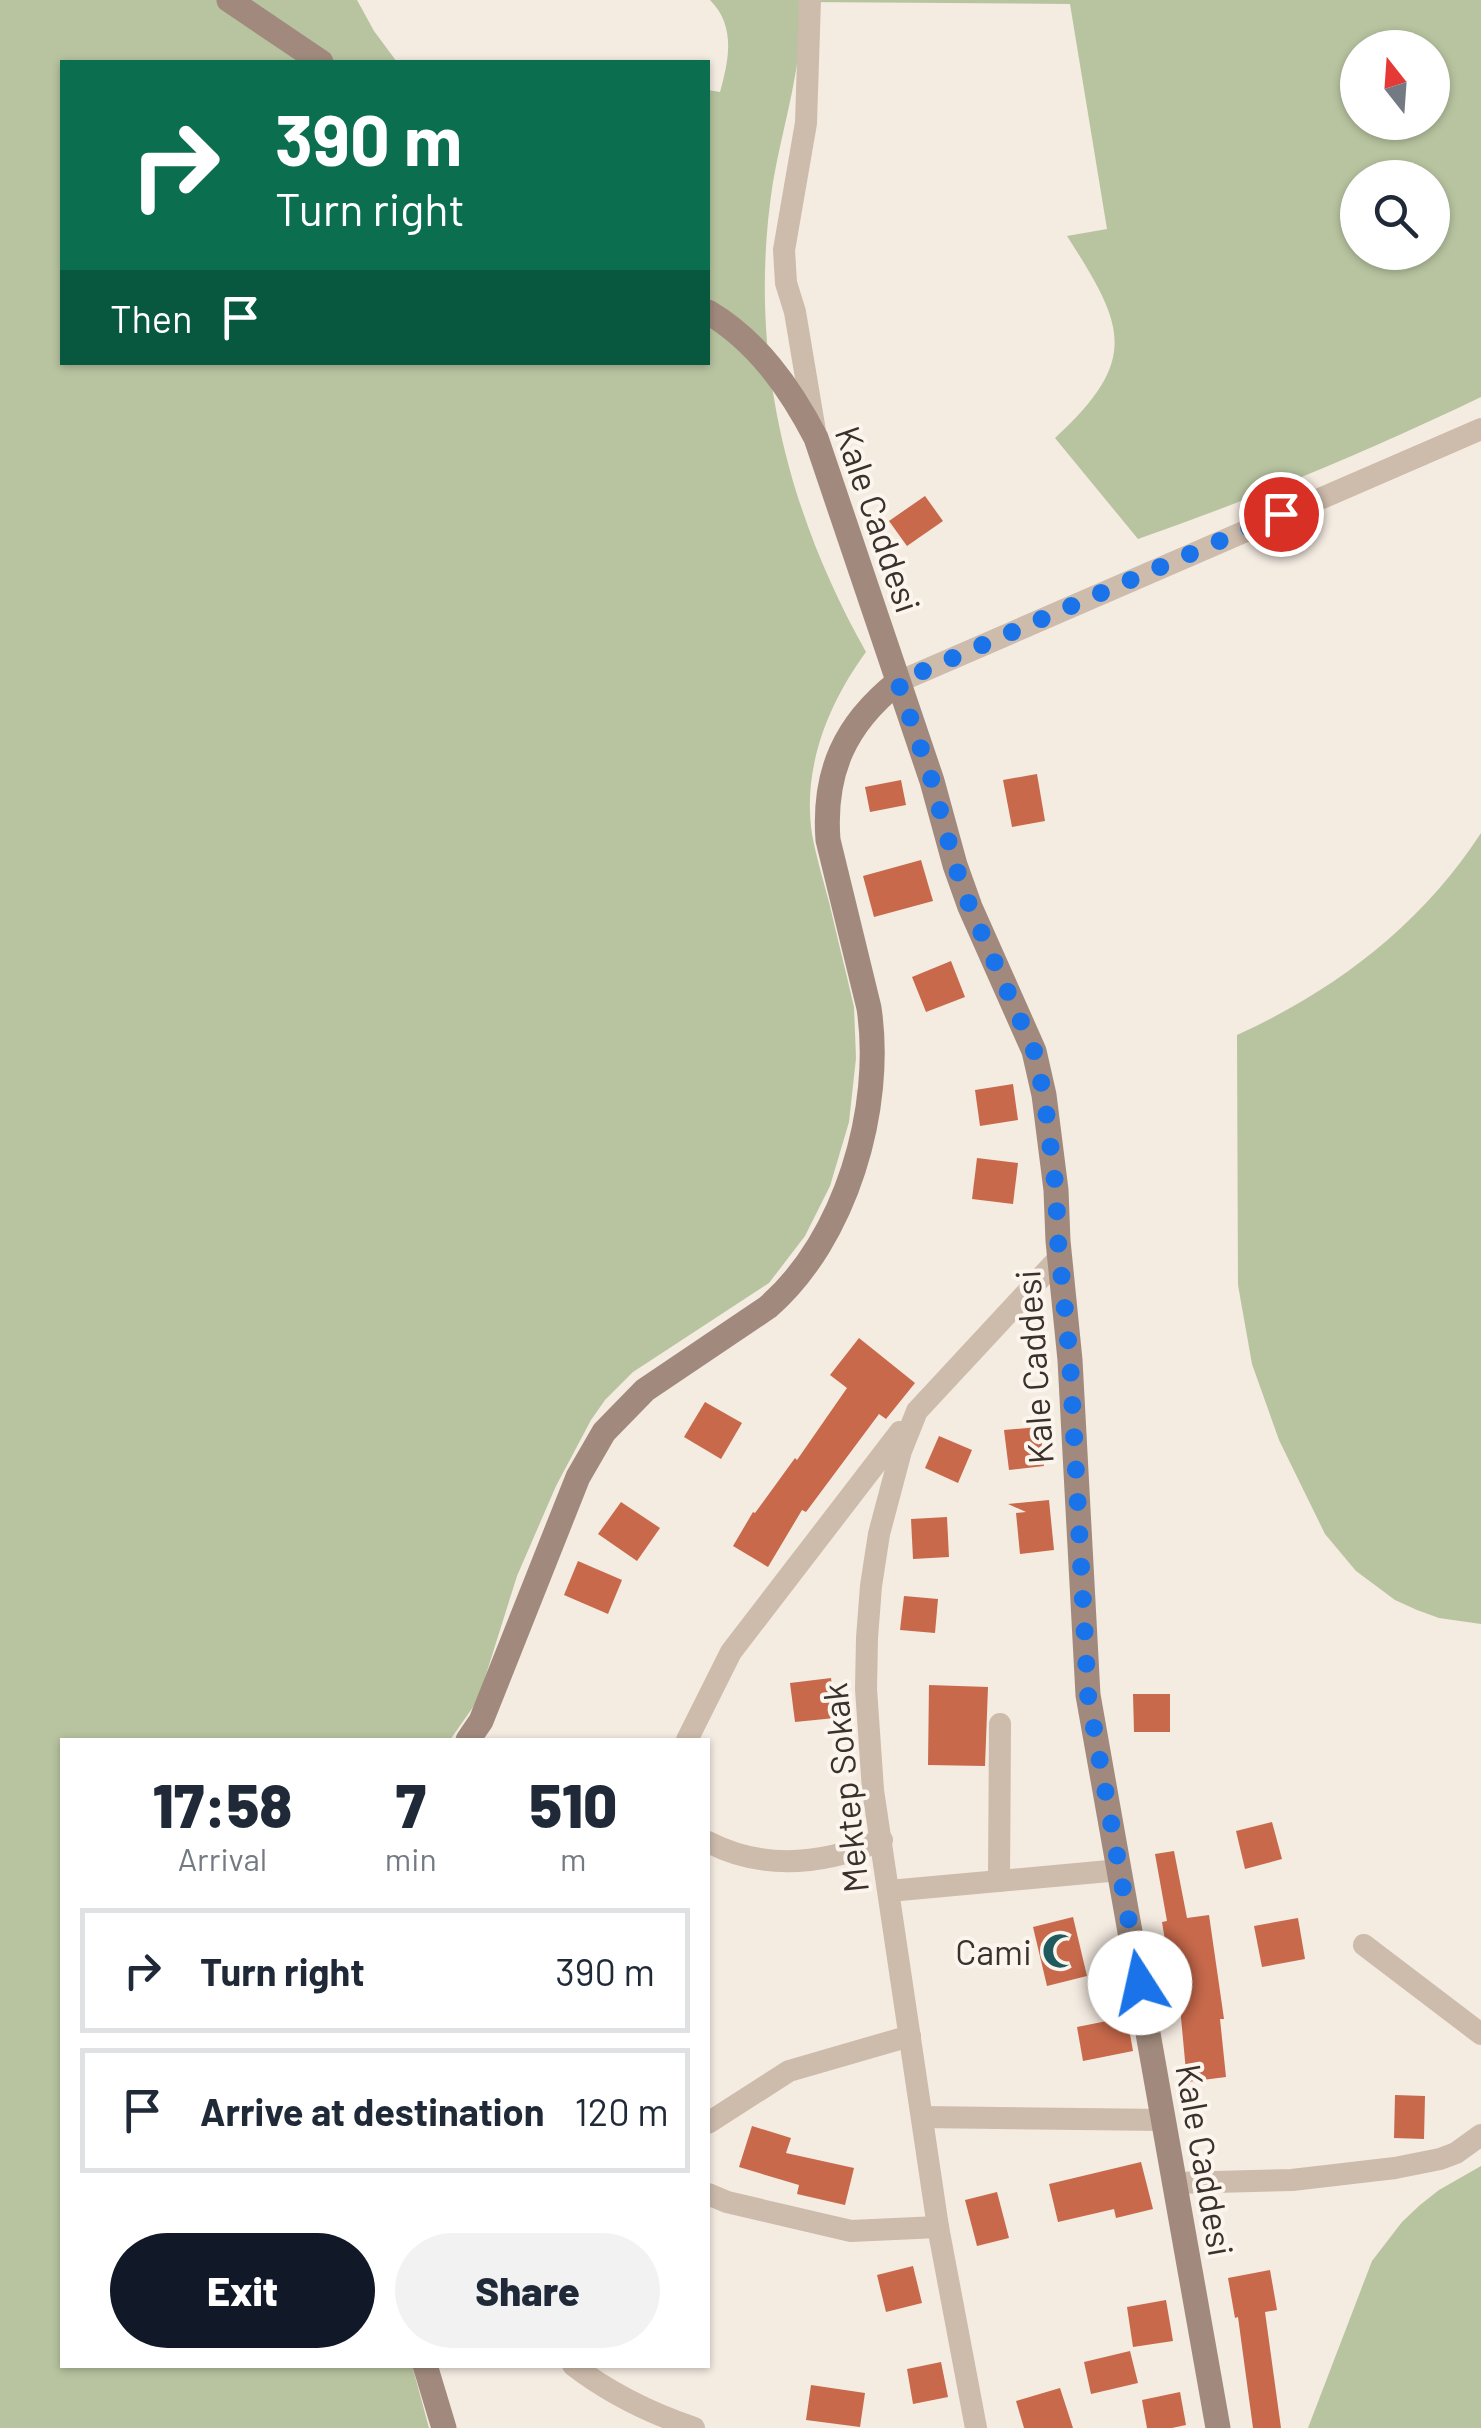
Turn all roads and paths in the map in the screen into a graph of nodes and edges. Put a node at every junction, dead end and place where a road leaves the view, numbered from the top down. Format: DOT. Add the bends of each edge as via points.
graph roads {
  1 [pos="229,0"];
  2 [pos="810,0"];
  3 [pos="318,60"];
  4 [pos="710,313"];
  5 [pos="1481,429"];
  6 [pos="816,438"];
  7 [pos="898,682"];
  8 [pos="1060,1257"];
  9 [pos="916,1411"];
  10 [pos="1000,1724"];
  11 [pos="469,1738"];
  12 [pos="688,1738"];
  13 [pos="882,1840"];
  14 [pos="710,1843"];
  15 [pos="1120,1870"];
  16 [pos="1000,1881"];
  17 [pos="889,1891"];
  18 [pos="1364,1945"];
  19 [pos="1481,2034"];
  20 [pos="910,2036"];
  21 [pos="922,2117"];
  22 [pos="1164,2120"];
  23 [pos="710,2122"];
  24 [pos="1481,2136"];
  25 [pos="1175,2183"];
  26 [pos="710,2195"];
  27 [pos="938,2226"];
  28 [pos="426,2368"];
  29 [pos="577,2368"];
  30 [pos="444,2428"];
  31 [pos="694,2428"];
  32 [pos="976,2428"];
  33 [pos="1218,2428"];
  1 -- 3 [label="street"];
  2 -- 6 [label="street" via="806,123 784,268"];
  4 -- 6 [label="street, Kale Caddesi" via="771,367"];
  5 -- 7 [label="street"];
  6 -- 7 [label="street, Kale Caddesi"];
  7 -- 8 [label="street, Kale Caddesi" via="965,893 1034,1051 1051,1140"];
  7 -- 11 [label="street" via="852,728 828,792 828,840 874,1049 869,1102 843,1198 815,1252 782,1294 645,1390 604,1432 578,1477"];
  8 -- 9 [label="street, Mektep Sokak"];
  8 -- 15 [label="street, Kale Caddesi" via="1088,1695"];
  9 -- 12 [label="street" via="731,1652"];
  9 -- 13 [label="street, Mektep Sokak" via="888,1492 871,1586 866,1688"];
  10 -- 16 [label="street"];
  13 -- 14 [label="street" via="835,1858 785,1862"];
  13 -- 17 [label="street, Mektep Sokak"];
  15 -- 16 [label="street"];
  15 -- 22 [label="street, Kale Caddesi"];
  16 -- 17 [label="street"];
  17 -- 20 [label="street, Mektep Sokak"];
  18 -- 19 [label="street"];
  20 -- 21 [label="street, Mektep Sokak"];
  20 -- 23 [label="street" via="790,2072"];
  21 -- 22 [label="street"];
  21 -- 27 [label="street, Mektep Sokak"];
  22 -- 25 [label="street, Kale Caddesi"];
  24 -- 25 [label="street" via="1440,2160 1395,2168"];
  25 -- 33 [label="street, Kale Caddesi"];
  26 -- 27 [label="street" via="852,2231"];
  27 -- 32 [label="street, Mektep Sokak"];
  28 -- 30 [label="street"];
  29 -- 31 [label="street" via="639,2406"];
}
